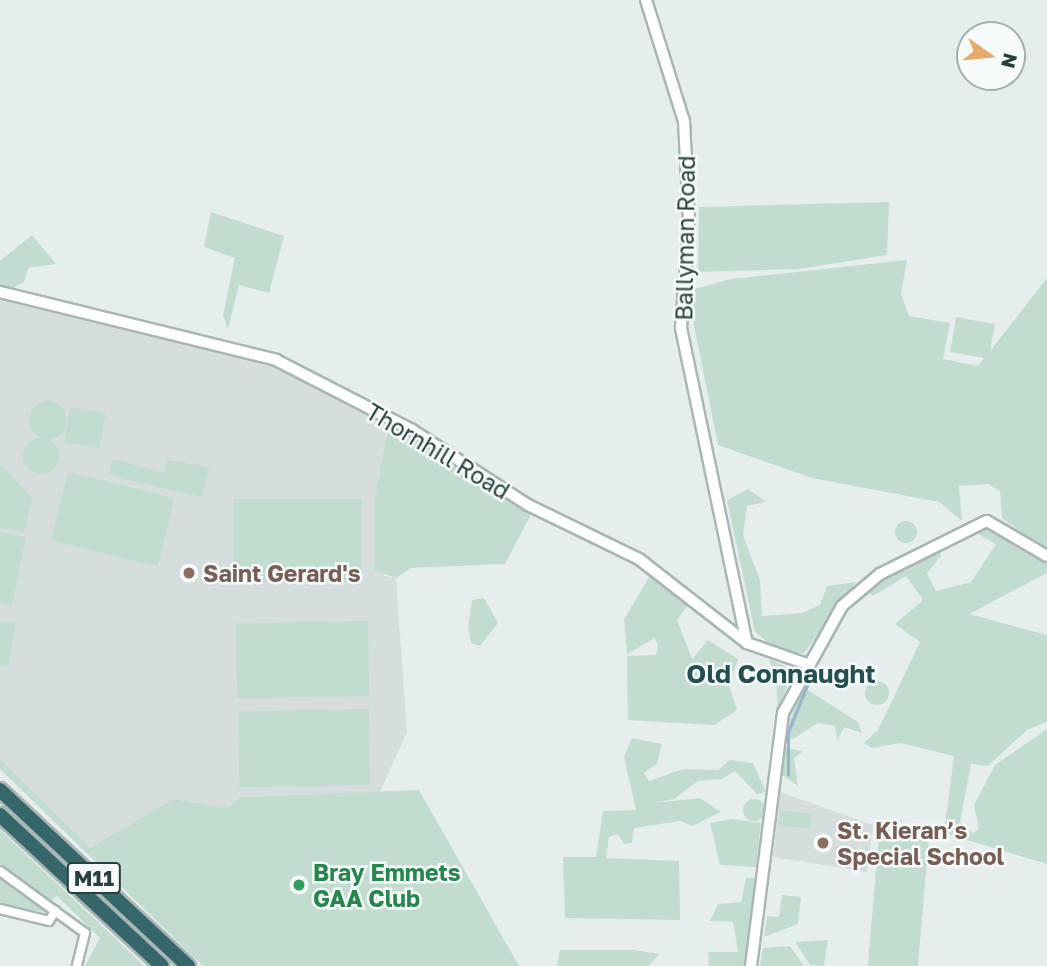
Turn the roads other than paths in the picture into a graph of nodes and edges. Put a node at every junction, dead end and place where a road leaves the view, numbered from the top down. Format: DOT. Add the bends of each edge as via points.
graph roads {
  1 [pos="646,0"];
  2 [pos="0,292"];
  3 [pos="1047,556"];
  4 [pos="747,642"];
  5 [pos="807,664"];
  6 [pos="0,790"];
  7 [pos="0,815"];
  8 [pos="0,872"];
  9 [pos="0,909"];
  10 [pos="55,911"];
  11 [pos="77,966"];
  12 [pos="162,966"];
  13 [pos="188,966"];
  14 [pos="751,966"];
  1 -- 4 [label="street, Ballyman Road" via="684,121 689,219 681,328"];
  2 -- 4 [label="street, Thornhill Road" via="276,360 412,430 528,505 639,559"];
  3 -- 5 [label="street" via="999,524 987,521 962,530 855,591"];
  4 -- 5 [label="street, Thornhill Road"];
  5 -- 14 [label="street" via="783,713"];
  6 -- 13 [label="highway, M11"];
  7 -- 12 [label="highway, M11"];
  8 -- 10 [label="street"];
  9 -- 10 [label="street" via="49,921"];
  10 -- 11 [label="street" via="85,933"];
}
